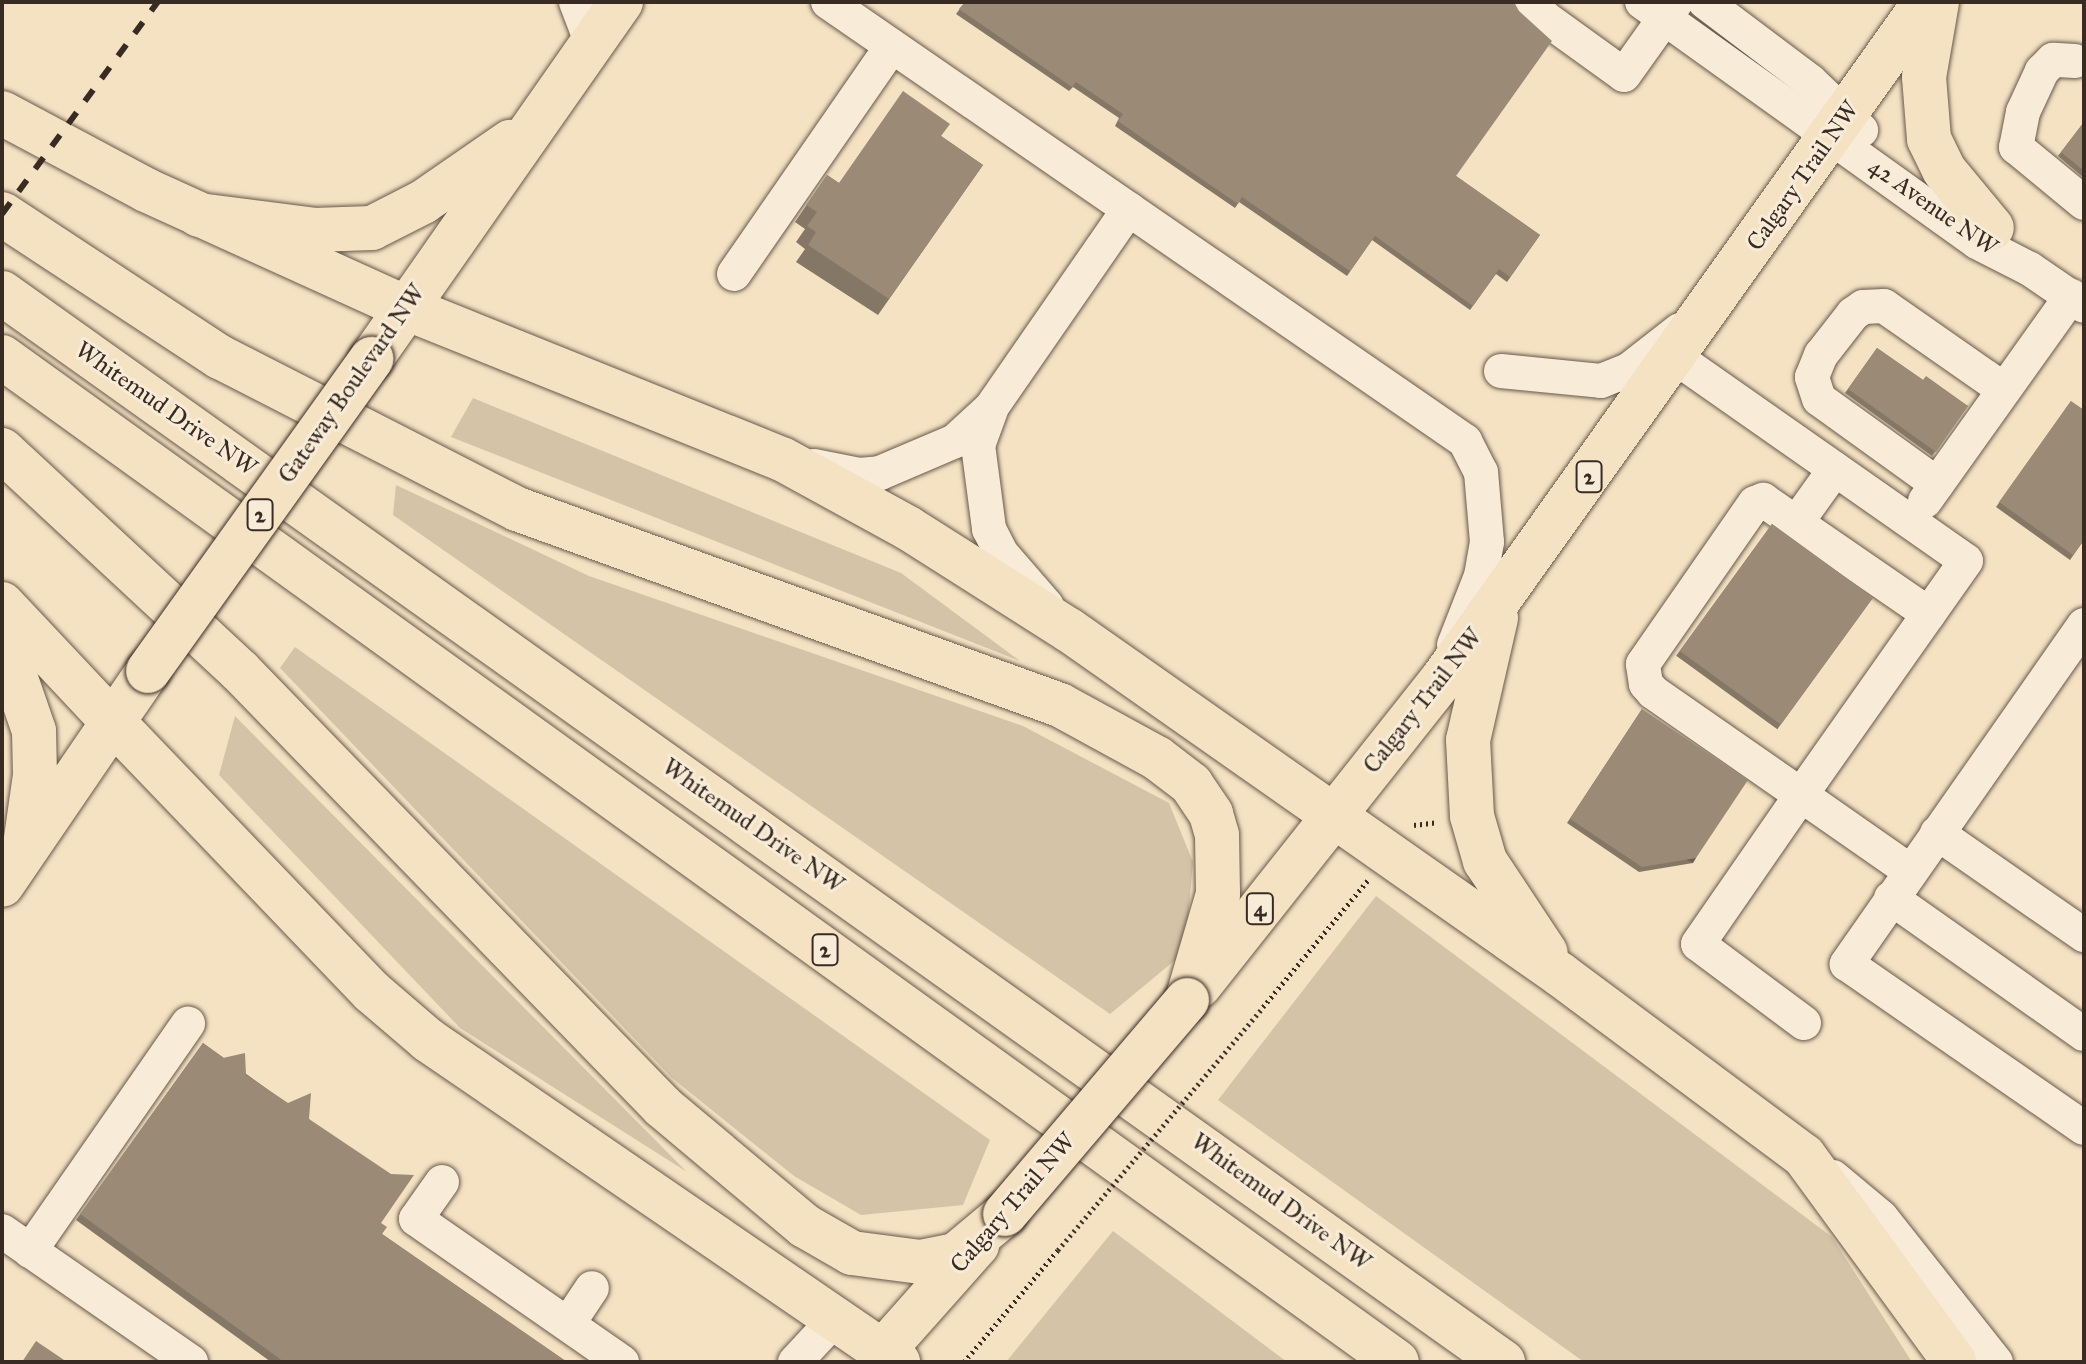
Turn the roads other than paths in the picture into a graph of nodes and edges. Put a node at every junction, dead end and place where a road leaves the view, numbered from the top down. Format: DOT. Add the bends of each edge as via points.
graph roads {
  1 [pos="576,2"];
  2 [pos="621,2"];
  3 [pos="828,2"];
  4 [pos="1531,2"];
  5 [pos="1705,2"];
  6 [pos="1925,2"];
  7 [pos="1937,2"];
  8 [pos="1661,7"];
  9 [pos="1902,22"];
  10 [pos="592,44"];
  11 [pos="892,46"];
  12 [pos="2075,61"];
  13 [pos="2,113"];
  14 [pos="535,124"];
  15 [pos="1837,126"];
  16 [pos="2084,203"];
  17 [pos="1129,209"];
  18 [pos="2,214"];
  19 [pos="199,215"];
  20 [pos="1992,228"];
  21 [pos="2030,269"];
  22 [pos="734,274"];
  23 [pos="2,293"];
  24 [pos="2077,301"];
  25 [pos="1710,307"];
  26 [pos="406,308"];
  27 [pos="2,357"];
  28 [pos="1675,357"];
  29 [pos="1501,371"];
  30 [pos="2003,389"];
  31 [pos="991,408"];
  32 [pos="2,450"];
  33 [pos="782,459"];
  34 [pos="1835,469"];
  35 [pos="1937,484"];
  36 [pos="1788,516"];
  37 [pos="1910,522"];
  38 [pos="1502,597"];
  39 [pos="2,604"];
  40 [pos="1929,614"];
  41 [pos="1069,630"];
  42 [pos="2081,636"];
  43 [pos="2,638"];
  44 [pos="1441,681"];
  45 [pos="113,722"];
  46 [pos="1801,795"];
  47 [pos="1332,818"];
  48 [pos="1937,833"];
  49 [pos="13,869"];
  50 [pos="1900,884"];
  51 [pos="2084,935"];
  52 [pos="1561,975"];
  53 [pos="1187,1000"];
  54 [pos="1804,1023"];
  55 [pos="188,1024"];
  56 [pos="2084,1034"];
  57 [pos="2084,1128"];
  58 [pos="1804,1156"];
  59 [pos="442,1182"];
  60 [pos="1005,1214"];
  61 [pos="2,1231"];
  62 [pos="30,1251"];
  63 [pos="592,1288"];
  64 [pos="835,1319"];
  65 [pos="580,1343"];
  66 [pos="885,1358"];
  67 [pos="191,1362"];
  68 [pos="622,1362"];
  69 [pos="795,1362"];
  70 [pos="1397,1362"];
  71 [pos="1503,1362"];
  72 [pos="1955,1362"];
  73 [pos="1996,1362"];
  1 -- 10 [label="street"];
  2 -- 10 [label="main road, Gateway Boulevard NW / 2"];
  3 -- 11 [label="street"];
  4 -- 8 [label="street" via="1624,75"];
  5 -- 15 [label="street, 42 Avenue NW" via="1810,81"];
  6 -- 9 [label="main road, Calgary Trail NW / 2"];
  7 -- 20 [label="main road" via="1924,77 1929,139 1944,170"];
  8 -- 15 [label="street, 42 Avenue NW"];
  9 -- 15 [label="main road, Calgary Trail NW / 2"];
  10 -- 14 [label="main road, Gateway Boulevard NW / 2"];
  11 -- 17 [label="street"];
  11 -- 22 [label="street"];
  12 -- 16 [label="street" via="2053,60 2042,71 2023,112 2016,147"];
  13 -- 19 [label="main road"];
  14 -- 19 [label="main road" via="423,202 372,228 314,230"];
  14 -- 26 [label="main road, Gateway Boulevard NW / 2"];
  15 -- 20 [label="street, 42 Avenue NW"];
  15 -- 21 [label="street, 42 Avenue NW" via="1977,242"];
  15 -- 25 [label="main road, Calgary Trail NW / 2"];
  17 -- 31 [label="street"];
  17 -- 44 [label="street" via="1456,435 1479,463 1487,542 1481,576"];
  18 -- 53 [label="main road" via="220,357 517,509 1060,705 1157,758 1191,784 1211,814 1217,835 1218,894"];
  19 -- 26 [label="main road"];
  20 -- 21 [label="street, 42 Avenue NW"];
  21 -- 24 [label="street, 42 Avenue NW"];
  23 -- 71 [label="main road, Whitemud Drive NW"];
  24 -- 30 [label="street"];
  25 -- 28 [label="main road, Calgary Trail NW / 2"];
  25 -- 29 [label="street" via="1630,369 1601,381"];
  26 -- 33 [label="main road"];
  26 -- 45 [label="main road, Gateway Boulevard NW / 2, bridge"];
  27 -- 70 [label="main road, 2"];
  28 -- 34 [label="street"];
  28 -- 38 [label="main road, Calgary Trail NW / 2"];
  30 -- 35 [label="street"];
  30 -- 35 [label="street" via="1884,306 1863,307 1846,321 1815,365 1813,389 1826,406"];
  31 -- 33 [label="street" via="955,441 894,471 859,475"];
  31 -- 41 [label="street" via="978,445 989,529 1001,553"];
  32 -- 60 [label="main road" via="230,661 663,1107 805,1226 852,1253 920,1262 956,1255"];
  33 -- 41 [label="main road" via="908,528"];
  34 -- 36 [label="street"];
  34 -- 37 [label="street"];
  35 -- 37 [label="street"];
  36 -- 40 [label="street"];
  36 -- 46 [label="street" via="1763,500 1755,503 1646,656 1643,675 1653,692"];
  37 -- 40 [label="street" via="1966,561"];
  38 -- 44 [label="main road, Calgary Trail NW / 2"];
  38 -- 52 [label="main road" via="1468,740 1472,816 1485,861"];
  39 -- 45 [label="main road"];
  40 -- 46 [label="street"];
  41 -- 47 [label="main road"];
  42 -- 48 [label="street"];
  43 -- 49 [label="main road" via="34,731 35,775"];
  44 -- 47 [label="main road, Calgary Trail NW / 2"];
  45 -- 49 [label="main road, Gateway Boulevard NW"];
  45 -- 64 [label="main road" via="318,940 428,1040"];
  46 -- 50 [label="street"];
  46 -- 54 [label="street" via="1698,944"];
  47 -- 52 [label="main road"];
  47 -- 53 [label="main road, Calgary Trail NW / 4"];
  48 -- 50 [label="street"];
  48 -- 51 [label="street"];
  50 -- 56 [label="street"];
  50 -- 57 [label="street" via="1847,964"];
  52 -- 58 [label="main road"];
  53 -- 60 [label="main road, Calgary Trail NW, bridge"];
  55 -- 62 [label="street"];
  58 -- 72 [label="main road"];
  58 -- 73 [label="street" via="1881,1217"];
  59 -- 65 [label="street" via="416,1219"];
  60 -- 66 [label="main road, Calgary Trail NW"];
  61 -- 62 [label="street"];
  62 -- 67 [label="street"];
  63 -- 65 [label="street"];
  64 -- 66 [label="main road"];
  64 -- 69 [label="street"];
  65 -- 68 [label="street"];
}
